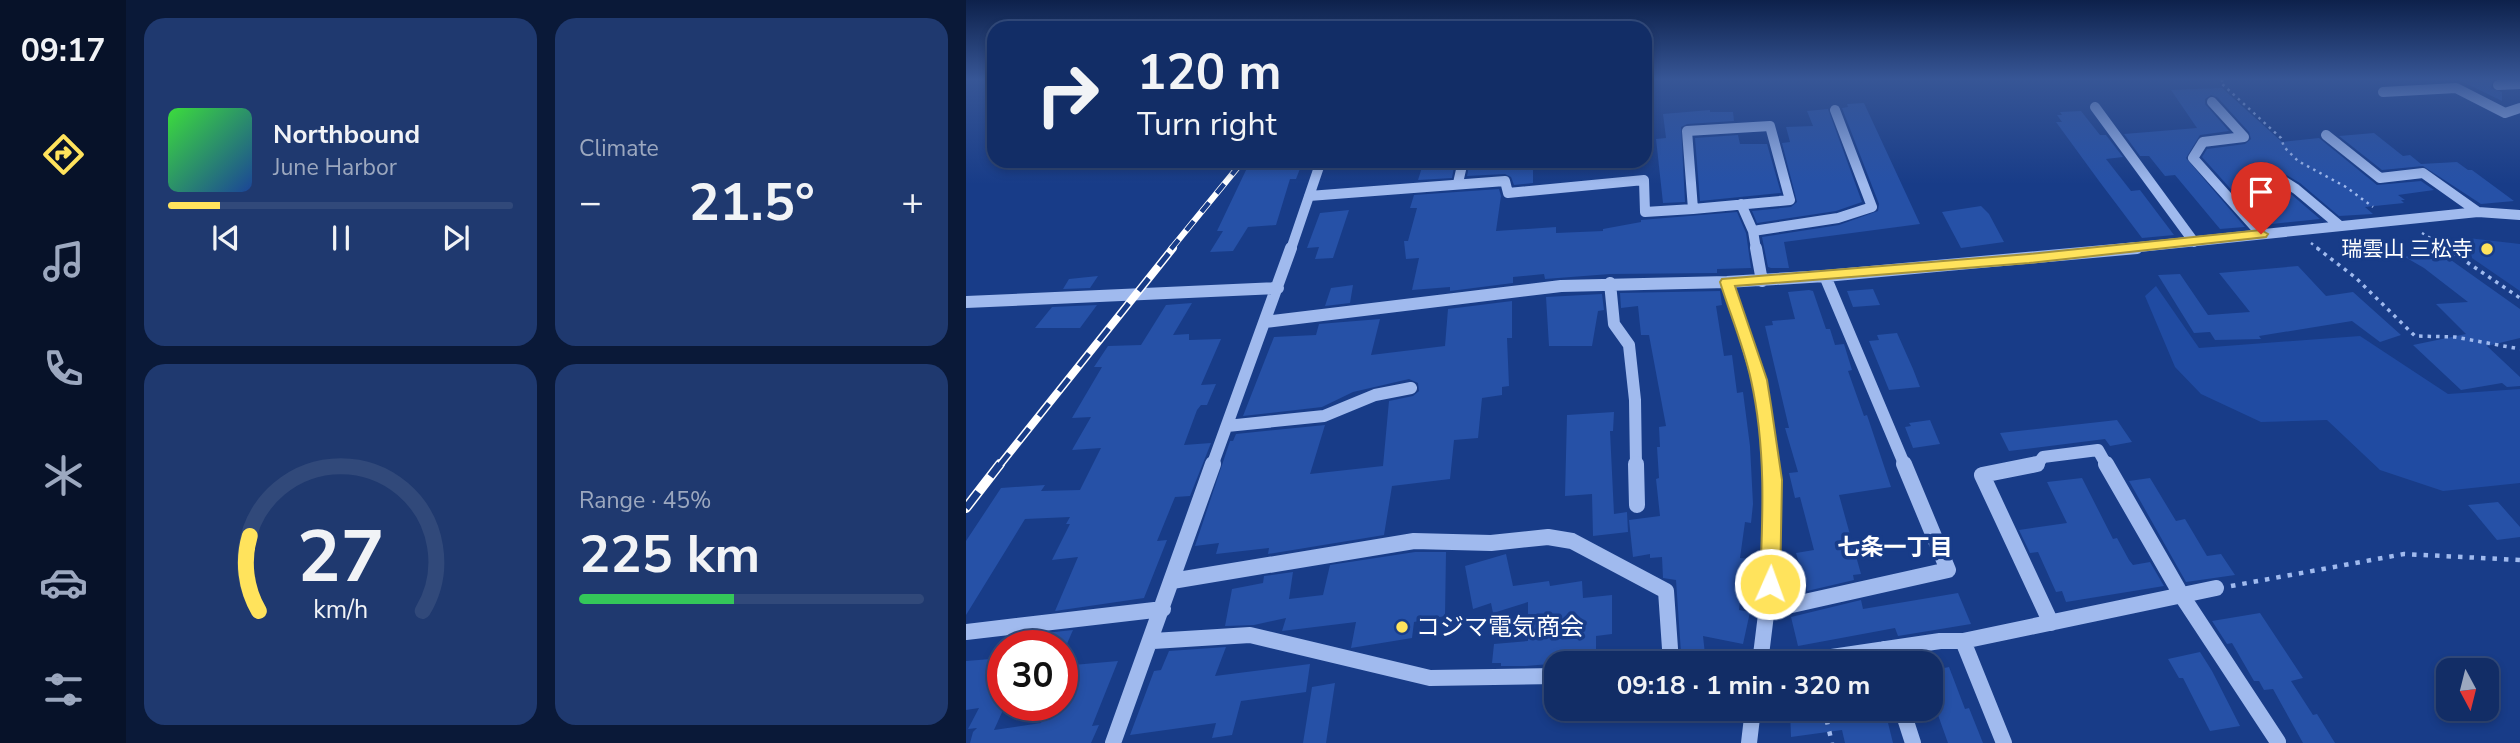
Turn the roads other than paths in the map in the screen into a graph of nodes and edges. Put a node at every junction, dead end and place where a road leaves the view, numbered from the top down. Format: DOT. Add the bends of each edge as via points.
graph roads {
  1 [pos="1837,115"];
  2 [pos="2101,115"];
  3 [pos="2224,115"];
  4 [pos="2326,135"];
  5 [pos="1319,168"];
  6 [pos="1461,168"];
  7 [pos="2264,169"];
  8 [pos="1458,183"];
  9 [pos="1309,196"];
  10 [pos="1741,204"];
  11 [pos="1693,209"];
  12 [pos="2478,212"];
  13 [pos="2520,215"];
  14 [pos="2339,225"];
  15 [pos="1753,231"];
  16 [pos="2261,234"];
  17 [pos="2194,242"];
  18 [pos="1825,276"];
  19 [pos="1762,281"];
  20 [pos="1727,282"];
  21 [pos="1610,283"];
  22 [pos="1278,288"];
  23 [pos="966,302"];
  24 [pos="1265,323"];
  25 [pos="1411,388"];
  26 [pos="1227,426"];
  27 [pos="1637,505"];
  28 [pos="1172,581"];
  29 [pos="2216,588"];
  30 [pos="2182,596"];
  31 [pos="1163,609"];
  32 [pos="1769,610"];
  33 [pos="2051,622"];
  34 [pos="966,632"];
  35 [pos="1153,641"];
  36 [pos="1963,641"];
  37 [pos="1670,651"];
  38 [pos="1762,651"];
  39 [pos="1904,651"];
  40 [pos="1544,676"];
  41 [pos="1752,721"];
  42 [pos="1906,721"];
  43 [pos="2278,742"];
  44 [pos="1113,743"];
  45 [pos="1749,743"];
  46 [pos="1913,743"];
  47 [pos="2004,743"];
  1 -- 15 [label="street" via="1872,207 1838,218"];
  2 -- 17 [label="street"];
  3 -- 16 [label="street" via="2244,137 2203,142 2193,158"];
  4 -- 12 [label="street" via="2381,178 2423,173"];
  5 -- 9 [label="street"];
  6 -- 8 [label="street"];
  7 -- 14 [label="street"];
  8 -- 9 [label="street"];
  8 -- 11 [label="street" via="1505,181 1507,193 1644,180 1645,212"];
  9 -- 22 [label="street"];
  10 -- 11 [label="street"];
  10 -- 11 [label="street" via="1790,200 1770,126 1687,131"];
  10 -- 15 [label="street"];
  12 -- 13 [label="street"];
  12 -- 14 [label="street"];
  14 -- 16 [label="street"];
  15 -- 19 [label="street"];
  16 -- 17 [label="street"];
  17 -- 18 [label="street"];
  18 -- 19 [label="street"];
  18 -- 32 [label="street" via="1948,570"];
  19 -- 20 [label="street"];
  20 -- 21 [label="street"];
  20 -- 32 [label="street" via="1759,380 1773,480"];
  21 -- 24 [label="street" via="1499,292"];
  21 -- 27 [label="street" via="1614,324 1629,345"];
  22 -- 23 [label="street"];
  22 -- 24 [label="street"];
  24 -- 26 [label="street"];
  25 -- 26 [label="street" via="1375,395 1324,416"];
  26 -- 28 [label="street"];
  28 -- 31 [label="street"];
  28 -- 37 [label="street" via="1414,541 1492,543 1548,537 1572,541 1666,592"];
  29 -- 30 [label="street"];
  30 -- 33 [label="street"];
  30 -- 33 [label="street" via="2098,450 2043,457 2037,465 1982,475"];
  30 -- 43 [label="street"];
  31 -- 34 [label="street"];
  31 -- 35 [label="street"];
  32 -- 38 [label="street"];
  33 -- 36 [label="street"];
  35 -- 40 [label="street" via="1250,635 1430,678"];
  35 -- 44 [label="street"];
  36 -- 39 [label="street" via="1940,641"];
  36 -- 47 [label="street"];
  41 -- 45 [label="street"];
  42 -- 46 [label="street"];
}
